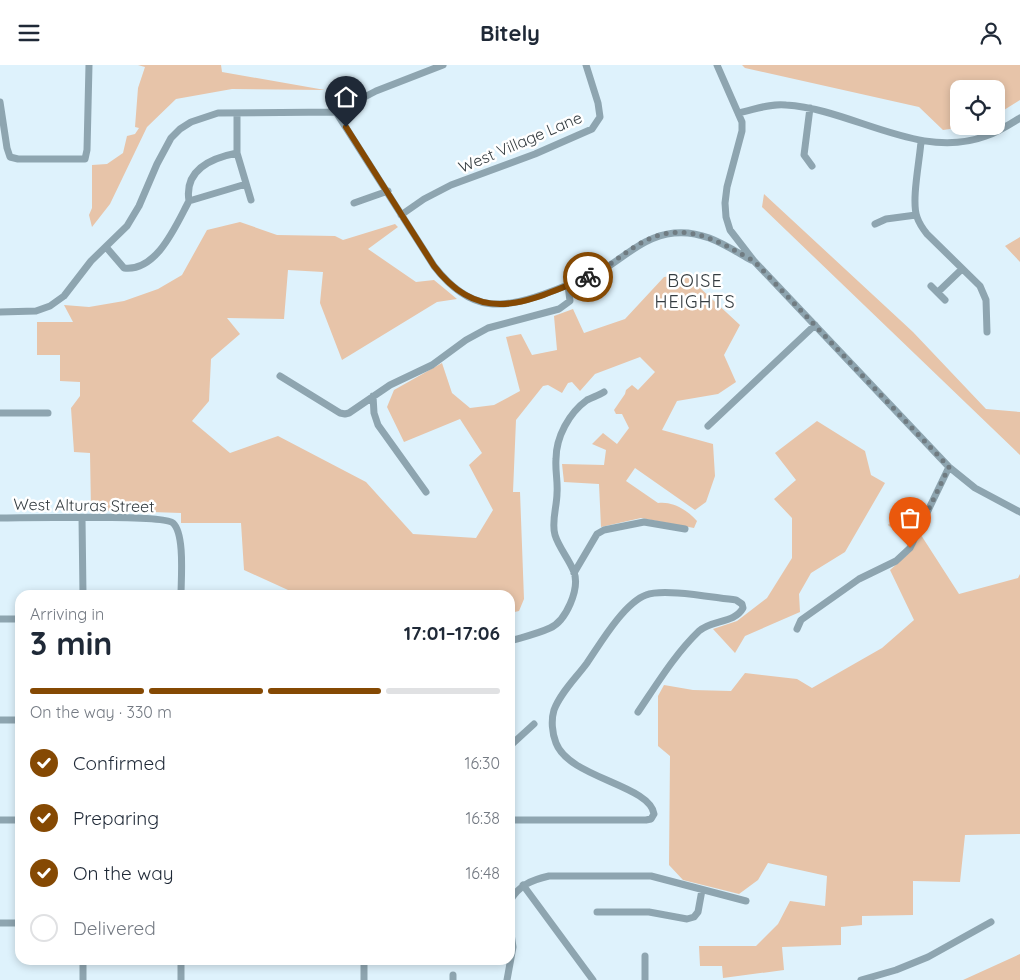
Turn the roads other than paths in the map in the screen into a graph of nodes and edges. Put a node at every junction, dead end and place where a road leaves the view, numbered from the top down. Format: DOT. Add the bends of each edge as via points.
graph roads {
  1 [pos="89,65"];
  2 [pos="443,65"];
  3 [pos="586,65"];
  4 [pos="717,65"];
  5 [pos="429,68"];
  6 [pos="0,102"];
  7 [pos="810,108"];
  8 [pos="336,112"];
  9 [pos="237,113"];
  10 [pos="738,113"];
  11 [pos="1020,118"];
  12 [pos="921,141"];
  13 [pos="237,153"];
  14 [pos="812,167"];
  15 [pos="246,184"];
  16 [pos="388,191"];
  17 [pos="189,201"];
  18 [pos="251,201"];
  19 [pos="354,203"];
  20 [pos="401,215"];
  21 [pos="916,215"];
  22 [pos="875,224"];
  23 [pos="106,247"];
  24 [pos="754,261"];
  25 [pos="962,269"];
  26 [pos="568,285"];
  27 [pos="931,286"];
  28 [pos="938,292"];
  29 [pos="945,300"];
  30 [pos="0,312"];
  31 [pos="815,325"];
  32 [pos="987,332"];
  33 [pos="280,377"];
  34 [pos="604,392"];
  35 [pos="373,396"];
  36 [pos="0,413"];
  37 [pos="48,413"];
  38 [pos="708,426"];
  39 [pos="949,467"];
  40 [pos="426,492"];
  41 [pos="1020,512"];
  42 [pos="0,518"];
  43 [pos="82,518"];
  44 [pos="685,529"];
  45 [pos="574,573"];
  46 [pos="83,590"];
  47 [pos="181,590"];
  48 [pos="0,619"];
  49 [pos="15,619"];
  50 [pos="797,629"];
  51 [pos="515,639"];
  52 [pos="638,712"];
  53 [pos="0,720"];
  54 [pos="15,720"];
  55 [pos="534,724"];
  56 [pos="515,741"];
  57 [pos="0,820"];
  58 [pos="15,820"];
  59 [pos="515,820"];
  60 [pos="523,885"];
  61 [pos="702,890"];
  62 [pos="515,895"];
  63 [pos="746,901"];
  64 [pos="597,912"];
  65 [pos="990,922"];
  66 [pos="0,923"];
  67 [pos="15,923"];
  68 [pos="645,956"];
  69 [pos="83,965"];
  70 [pos="181,965"];
  71 [pos="364,965"];
  72 [pos="510,965"];
  73 [pos="83,980"];
  74 [pos="181,980"];
  75 [pos="364,980"];
  76 [pos="507,980"];
  77 [pos="593,980"];
  78 [pos="645,980"];
  79 [pos="861,980"];
  1 -- 6 [label="street" via="85,159 10,157"];
  2 -- 5 [label="street"];
  3 -- 20 [label="street, West Village Lane" via="600,117 592,129 451,185"];
  4 -- 10 [label="street"];
  5 -- 8 [label="street"];
  7 -- 10 [label="street" via="765,106"];
  7 -- 12 [label="street"];
  7 -- 14 [label="street" via="804,155"];
  8 -- 9 [label="street"];
  8 -- 16 [label="street"];
  9 -- 13 [label="street"];
  9 -- 23 [label="street" via="204,116 171,138 135,212"];
  10 -- 24 [label="street" via="742,131 725,203 730,229"];
  11 -- 12 [label="street" via="1003,129 968,141"];
  12 -- 21 [label="street"];
  13 -- 15 [label="street"];
  13 -- 17 [label="street" via="222,156 196,172 190,183"];
  15 -- 17 [label="street"];
  15 -- 18 [label="street"];
  16 -- 19 [label="street"];
  16 -- 20 [label="street"];
  17 -- 23 [label="street" via="164,246 138,267 124,268"];
  20 -- 26 [label="street" via="446,281 472,298 486,303 512,304"];
  21 -- 22 [label="street" via="886,219"];
  21 -- 25 [label="street" via="927,234"];
  23 -- 30 [label="street" via="64,296 50,306 36,311"];
  24 -- 26 [label="street" via="714,239 674,233 649,239 599,272"];
  24 -- 31 [label="street"];
  25 -- 28 [label="street"];
  25 -- 32 [label="street" via="980,286 986,300"];
  26 -- 35 [label="street" via="570,301 565,306 488,328 432,365"];
  27 -- 28 [label="street"];
  28 -- 29 [label="street"];
  31 -- 38 [label="street"];
  31 -- 39 [label="street"];
  33 -- 35 [label="street" via="345,415"];
  34 -- 45 [label="street" via="572,414 559,441 556,458 555,536"];
  35 -- 40 [label="street" via="378,425"];
  36 -- 37 [label="street"];
  39 -- 41 [label="street" via="975,488"];
  39 -- 50 [label="street" via="910,548 896,561 859,579 801,620"];
  42 -- 43 [label="street, West Alturas Street"];
  43 -- 46 [label="street"];
  43 -- 47 [label="street, West Alturas Street" via="132,517 172,522 179,535"];
  44 -- 45 [label="street" via="644,523 604,530 597,534"];
  45 -- 51 [label="street" via="574,595 557,624"];
  48 -- 49 [label="street"];
  52 -- 59 [label="street" via="673,660 701,629 734,617 743,608 742,604 736,600 663,592 643,595 614,624 554,711 553,733 561,752 576,765 648,802 653,807 651,819"];
  53 -- 54 [label="street"];
  55 -- 56 [label="street"];
  57 -- 58 [label="street"];
  60 -- 61 [label="street" via="549,876 651,876"];
  60 -- 62 [label="street"];
  60 -- 77 [label="street"];
  61 -- 63 [label="street"];
  61 -- 64 [label="street" via="698,912 687,919 649,913"];
  65 -- 79 [label="street" via="928,957"];
  66 -- 67 [label="street"];
  68 -- 78 [label="street"];
  69 -- 73 [label="street"];
  70 -- 74 [label="street"];
  71 -- 75 [label="street"];
  72 -- 76 [label="street"];
}
